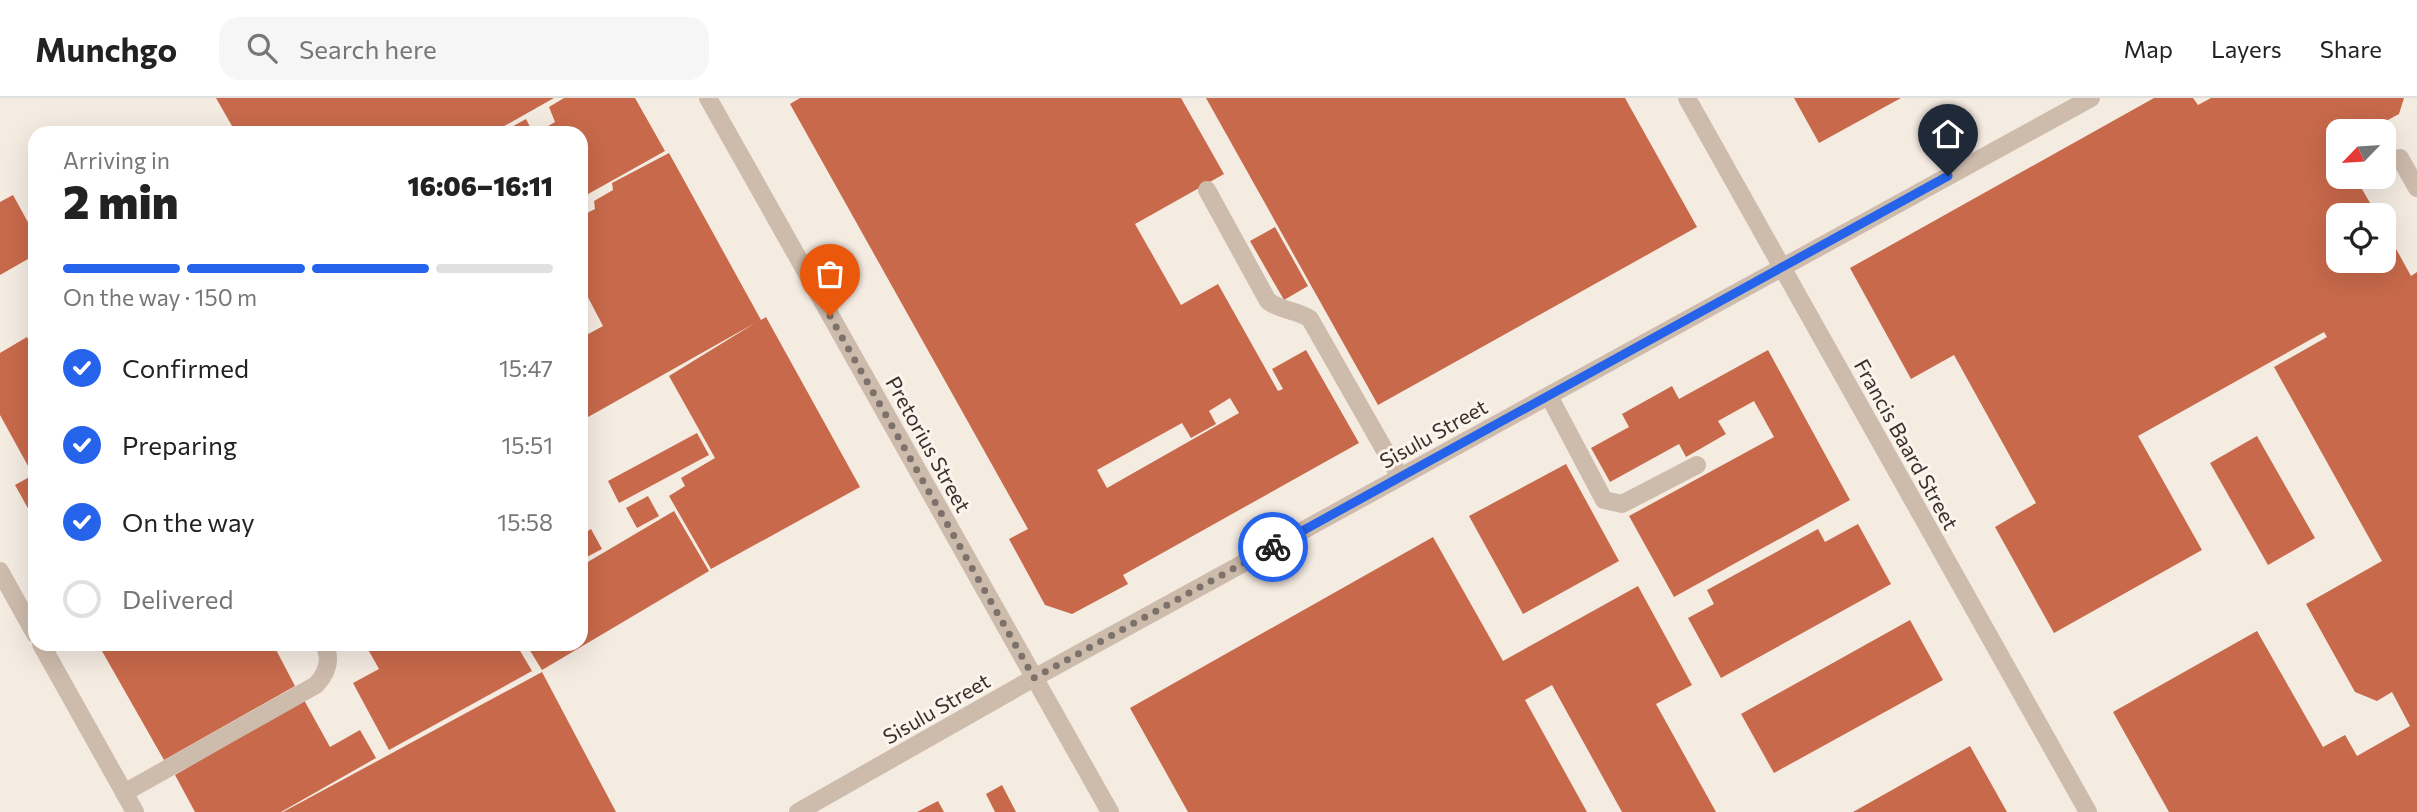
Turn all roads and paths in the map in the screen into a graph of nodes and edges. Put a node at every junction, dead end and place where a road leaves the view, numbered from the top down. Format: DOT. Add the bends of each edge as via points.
graph roads {
  1 [pos="708,98"];
  2 [pos="1686,98"];
  3 [pos="2091,98"];
  4 [pos="2400,158"];
  5 [pos="2417,188"];
  6 [pos="1207,190"];
  7 [pos="1782,268"];
  8 [pos="1549,396"];
  9 [pos="1697,465"];
  10 [pos="1401,477"];
  11 [pos="0,571"];
  12 [pos="28,621"];
  13 [pos="45,651"];
  14 [pos="326,651"];
  15 [pos="1034,678"];
  16 [pos="124,793"];
  17 [pos="135,812"];
  18 [pos="799,812"];
  19 [pos="1110,812"];
  20 [pos="2088,812"];
  1 -- 15 [label="street, Pretorius Street"];
  2 -- 7 [label="street, Francis Baard Street"];
  3 -- 7 [label="street, Sisulu Street"];
  4 -- 5 [label="street"];
  6 -- 10 [label="street" via="1268,301 1310,318"];
  7 -- 8 [label="street, Sisulu Street"];
  7 -- 20 [label="street, Francis Baard Street"];
  8 -- 9 [label="street" via="1604,500 1622,504"];
  8 -- 10 [label="street, Sisulu Street"];
  10 -- 15 [label="street, Sisulu Street"];
  11 -- 12 [label="street"];
  13 -- 16 [label="street"];
  14 -- 16 [label="street" via="324,676 316,685"];
  15 -- 18 [label="street, Sisulu Street"];
  15 -- 19 [label="street, Pretorius Street"];
  16 -- 17 [label="street"];
}
